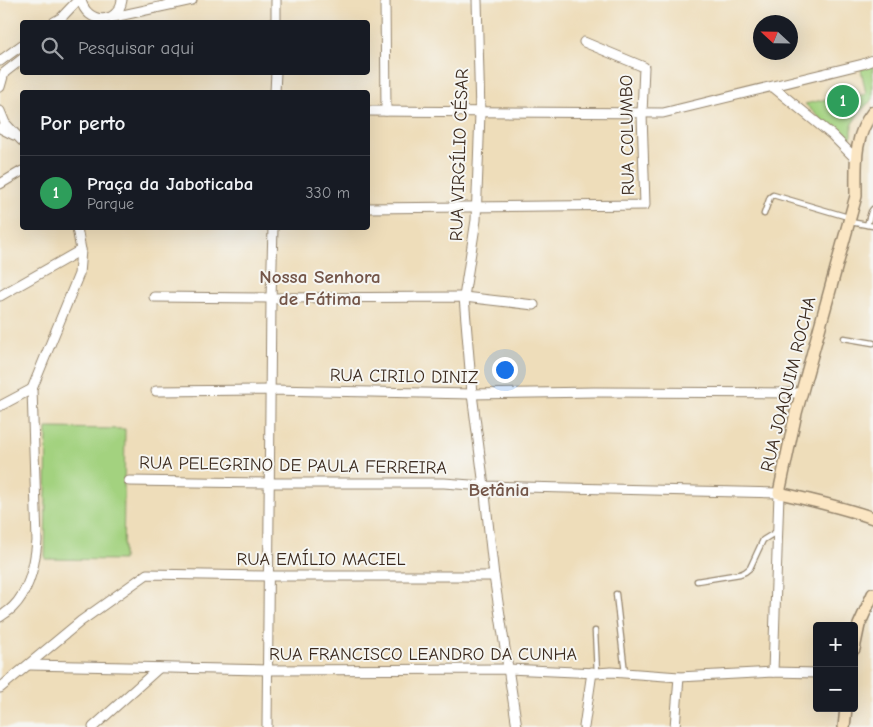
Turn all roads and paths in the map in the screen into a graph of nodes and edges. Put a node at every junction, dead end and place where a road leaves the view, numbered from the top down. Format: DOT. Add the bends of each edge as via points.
graph roads {
  1 [pos="80,0"];
  2 [pos="122,0"];
  3 [pos="187,0"];
  4 [pos="276,0"];
  5 [pos="385,0"];
  6 [pos="477,0"];
  7 [pos="105,18"];
  8 [pos="58,20"];
  9 [pos="94,20"];
  10 [pos="276,20"];
  11 [pos="584,42"];
  12 [pos="20,46"];
  13 [pos="873,60"];
  14 [pos="0,61"];
  15 [pos="20,61"];
  16 [pos="276,75"];
  17 [pos="0,86"];
  18 [pos="773,86"];
  19 [pos="275,90"];
  20 [pos="0,111"];
  21 [pos="370,111"];
  22 [pos="386,111"];
  23 [pos="873,112"];
  24 [pos="480,113"];
  25 [pos="642,114"];
  26 [pos="0,128"];
  27 [pos="20,138"];
  28 [pos="20,138"];
  29 [pos="858,143"];
  30 [pos="843,146"];
  31 [pos="856,159"];
  32 [pos="20,172"];
  33 [pos="0,184"];
  34 [pos="370,208"];
  35 [pos="477,208"];
  36 [pos="873,209"];
  37 [pos="764,214"];
  38 [pos="849,220"];
  39 [pos="866,225"];
  40 [pos="873,226"];
  41 [pos="78,230"];
  42 [pos="273,230"];
  43 [pos="81,250"];
  44 [pos="0,296"];
  45 [pos="154,297"];
  46 [pos="464,297"];
  47 [pos="271,298"];
  48 [pos="534,305"];
  49 [pos="844,338"];
  50 [pos="873,343"];
  51 [pos="32,389"];
  52 [pos="271,390"];
  53 [pos="156,391"];
  54 [pos="801,393"];
  55 [pos="472,394"];
  56 [pos="0,406"];
  57 [pos="129,481"];
  58 [pos="270,483"];
  59 [pos="484,486"];
  60 [pos="778,493"];
  61 [pos="873,518"];
  62 [pos="778,531"];
  63 [pos="269,576"];
  64 [pos="494,576"];
  65 [pos="697,581"];
  66 [pos="616,594"];
  67 [pos="873,594"];
  68 [pos="0,617"];
  69 [pos="858,630"];
  70 [pos="595,631"];
  71 [pos="29,665"];
  72 [pos="159,668"];
  73 [pos="268,670"];
  74 [pos="508,670"];
  75 [pos="595,672"];
  76 [pos="773,672"];
  77 [pos="625,673"];
  78 [pos="813,673"];
  79 [pos="679,677"];
  80 [pos="0,688"];
  81 [pos="846,712"];
  82 [pos="93,727"];
  83 [pos="268,727"];
  84 [pos="517,727"];
  85 [pos="584,727"];
  86 [pos="675,727"];
  87 [pos="844,727"];
  1 -- 7 [label="street" via="90,16"];
  1 -- 8 [label="street"];
  2 -- 7 [label="street" via="118,12"];
  3 -- 7 [label="street"];
  4 -- 10 [label="street"];
  5 -- 22 [label="street"];
  6 -- 24 [label="street, RUA VIRGÍLIO CÉSAR"];
  7 -- 9 [label="street"];
  11 -- 25 [label="street, RUA COLUMBO" via="644,67"];
  12 -- 14 [label="street"];
  13 -- 18 [label="street"];
  15 -- 17 [label="street" via="4,73"];
  16 -- 19 [label="street"];
  18 -- 25 [label="street" via="663,113"];
  18 -- 30 [label="street"];
  20 -- 27 [label="street" via="5,122"];
  21 -- 22 [label="street"];
  22 -- 24 [label="street"];
  23 -- 29 [label="main road, RUA JOAQUIM ROCHA"];
  24 -- 25 [label="street"];
  24 -- 35 [label="street, RUA VIRGÍLIO CÉSAR"];
  25 -- 35 [label="street, RUA COLUMBO" via="644,204"];
  26 -- 28 [label="street"];
  29 -- 30 [label="street"];
  29 -- 31 [label="main road, RUA JOAQUIM ROCHA"];
  30 -- 31 [label="street"];
  31 -- 38 [label="main road, RUA JOAQUIM ROCHA" via="856,196"];
  32 -- 33 [label="street"];
  34 -- 35 [label="street"];
  35 -- 46 [label="street, RUA VIRGÍLIO CÉSAR"];
  36 -- 39 [label="lane"];
  37 -- 38 [label="lane" via="773,195"];
  38 -- 39 [label="lane"];
  38 -- 54 [label="main road, RUA JOAQUIM ROCHA"];
  39 -- 40 [label="lane"];
  41 -- 43 [label="street"];
  42 -- 47 [label="street"];
  43 -- 44 [label="street"];
  43 -- 51 [label="street" via="79,274"];
  45 -- 47 [label="street"];
  46 -- 47 [label="street"];
  46 -- 48 [label="street"];
  46 -- 55 [label="street, RUA VIRGÍLIO CÉSAR"];
  47 -- 52 [label="street"];
  49 -- 50 [label="lane"];
  51 -- 56 [label="street"];
  51 -- 68 [label="street" via="36,560 23,594"];
  52 -- 53 [label="street, RUA CIRILO DINIZ"];
  52 -- 55 [label="street, RUA CIRILO DINIZ"];
  52 -- 58 [label="street"];
  54 -- 55 [label="street, RUA CIRILO DINIZ"];
  54 -- 60 [label="main road, RUA JOAQUIM ROCHA"];
  55 -- 59 [label="street, RUA VIRGÍLIO CÉSAR"];
  57 -- 58 [label="street, RUA PELEGRINO DE PAULA FERREIRA"];
  58 -- 59 [label="street, RUA PELEGRINO DE PAULA FERREIRA"];
  58 -- 63 [label="street"];
  59 -- 60 [label="street, RUA PELEGRINO DE PAULA FERREIRA"];
  59 -- 64 [label="street, RUA VIRGÍLIO CÉSAR"];
  60 -- 61 [label="main road, RUA PELEGRINO DE PAULA FERREIRA"];
  60 -- 62 [label="street, RUA JOAQUIM ROCHA"];
  62 -- 65 [label="lane" via="763,540 745,572"];
  62 -- 76 [label="street, RUA JOAQUIM ROCHA"];
  63 -- 64 [label="street, RUA EMÍLIO MACIEL"];
  63 -- 71 [label="street, RUA EMÍLIO MACIEL" via="147,574 81,621"];
  63 -- 73 [label="street"];
  64 -- 74 [label="street, RUA VIRGÍLIO CÉSAR"];
  66 -- 77 [label="lane"];
  67 -- 69 [label="main road"];
  70 -- 75 [label="lane"];
  71 -- 72 [label="street, RUA FRANCISCO LEANDRO DA CUNHA"];
  71 -- 80 [label="street"];
  72 -- 73 [label="street, RUA FRANCISCO LEANDRO DA CUNHA"];
  72 -- 82 [label="street"];
  73 -- 74 [label="street, RUA FRANCISCO LEANDRO DA CUNHA"];
  73 -- 83 [label="street"];
  74 -- 75 [label="street, RUA FRANCISCO LEANDRO DA CUNHA"];
  74 -- 84 [label="street, RUA VIRGÍLIO CÉSAR"];
  75 -- 77 [label="street, RUA FRANCISCO LEANDRO DA CUNHA"];
  75 -- 85 [label="street"];
  76 -- 78 [label="street, RUA FRANCISCO LEANDRO DA CUNHA"];
  76 -- 79 [label="street, RUA FRANCISCO LEANDRO DA CUNHA"];
  77 -- 79 [label="street, RUA FRANCISCO LEANDRO DA CUNHA"];
  79 -- 86 [label="street"];
  81 -- 87 [label="main road"];
}
